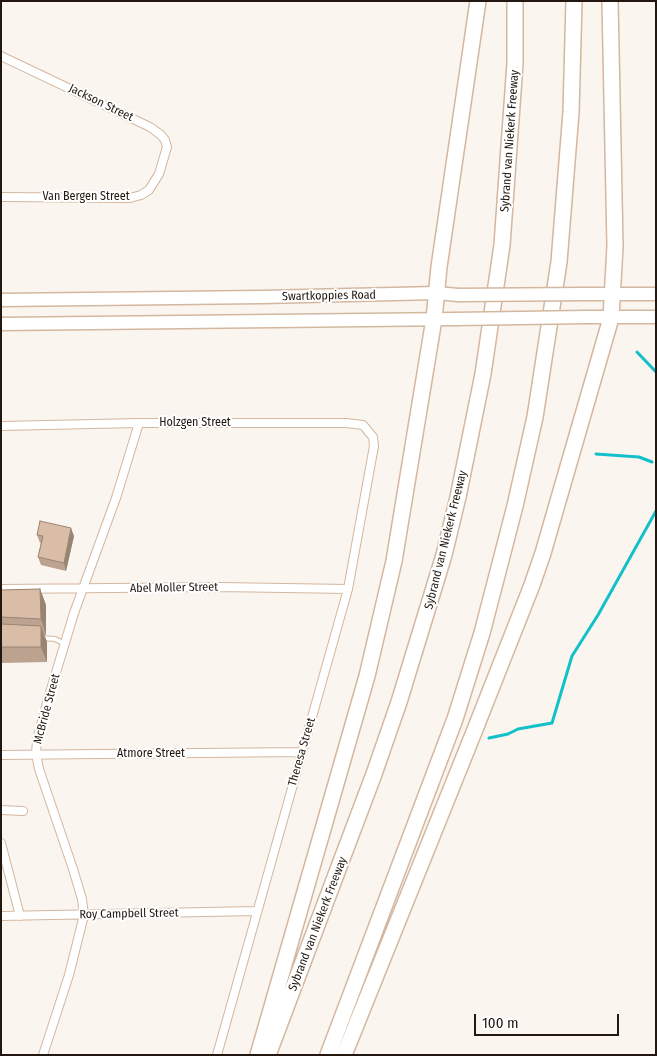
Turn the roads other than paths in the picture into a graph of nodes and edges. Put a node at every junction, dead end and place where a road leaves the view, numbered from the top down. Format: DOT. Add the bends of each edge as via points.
graph roads {
  1 [pos="478,1"];
  2 [pos="515,1"];
  3 [pos="574,1"];
  4 [pos="610,1"];
  5 [pos="1,56"];
  6 [pos="159,174"];
  7 [pos="1,198"];
  8 [pos="437,293"];
  9 [pos="612,294"];
  10 [pos="656,294"];
  11 [pos="1,300"];
  12 [pos="656,317"];
  13 [pos="611,318"];
  14 [pos="434,319"];
  15 [pos="1,324"];
  16 [pos="139,423"];
  17 [pos="1,426"];
  18 [pos="374,446"];
  19 [pos="1,589"];
  20 [pos="348,589"];
  21 [pos="83,590"];
  22 [pos="37,638"];
  23 [pos="65,644"];
  24 [pos="302,752"];
  25 [pos="36,754"];
  26 [pos="1,755"];
  27 [pos="1,810"];
  28 [pos="23,811"];
  29 [pos="1,843"];
  30 [pos="257,911"];
  31 [pos="84,915"];
  32 [pos="1,916"];
  33 [pos="20,916"];
  34 [pos="43,1055"];
  35 [pos="217,1055"];
  36 [pos="258,1055"];
  37 [pos="268,1055"];
  38 [pos="328,1055"];
  39 [pos="344,1055"];
  1 -- 8 [label="highway"];
  2 -- 37 [label="highway, Sybrand van Niekerk Freeway" via="515,63 502,245 483,374 458,497 425,620 392,725"];
  3 -- 38 [label="highway" via="571,112 559,262 535,417 515,506 482,633 455,719"];
  4 -- 9 [label="highway" via="615,246"];
  5 -- 6 [label="street, Jackson Street" via="157,131 166,140 167,147"];
  6 -- 7 [label="street, Van Bergen Street" via="149,190 135,197"];
  8 -- 9 [label="main road, Swartkoppies Road, bridge"];
  8 -- 11 [label="main road, Swartkoppies Road"];
  8 -- 14 [label="highway"];
  9 -- 10 [label="main road, Swartkoppies Road"];
  9 -- 13 [label="highway"];
  12 -- 13 [label="main road, Swartkoppies Road"];
  13 -- 14 [label="main road, Swartkoppies Road, bridge"];
  13 -- 39 [label="highway" via="532,585"];
  14 -- 15 [label="main road, Swartkoppies Road"];
  14 -- 36 [label="highway" via="399,534 369,667"];
  16 -- 17 [label="street, Holzgen Street"];
  16 -- 18 [label="street, Holzgen Street" via="358,423 369,431"];
  16 -- 21 [label="street, McBride Street"];
  18 -- 20 [label="street, Theresa Street"];
  19 -- 21 [label="street, Abel Moller Street"];
  20 -- 21 [label="street, Abel Moller Street"];
  20 -- 24 [label="street, Theresa Street"];
  21 -- 23 [label="street, McBride Street"];
  22 -- 23 [label="lane" via="55,639"];
  23 -- 25 [label="street, McBride Street"];
  24 -- 25 [label="street, Atmore Street"];
  24 -- 30 [label="street, Theresa Street"];
  25 -- 26 [label="street, Atmore Street"];
  25 -- 31 [label="street, McBride Street" via="73,869"];
  27 -- 28 [label="street"];
  29 -- 33 [label="street"];
  30 -- 31 [label="street, Roy Campbell Street"];
  30 -- 35 [label="street, Theresa Street"];
  31 -- 33 [label="street, Roy Campbell Street"];
  31 -- 34 [label="street, McBride Street"];
  32 -- 33 [label="street, Roy Campbell Street"];
}
